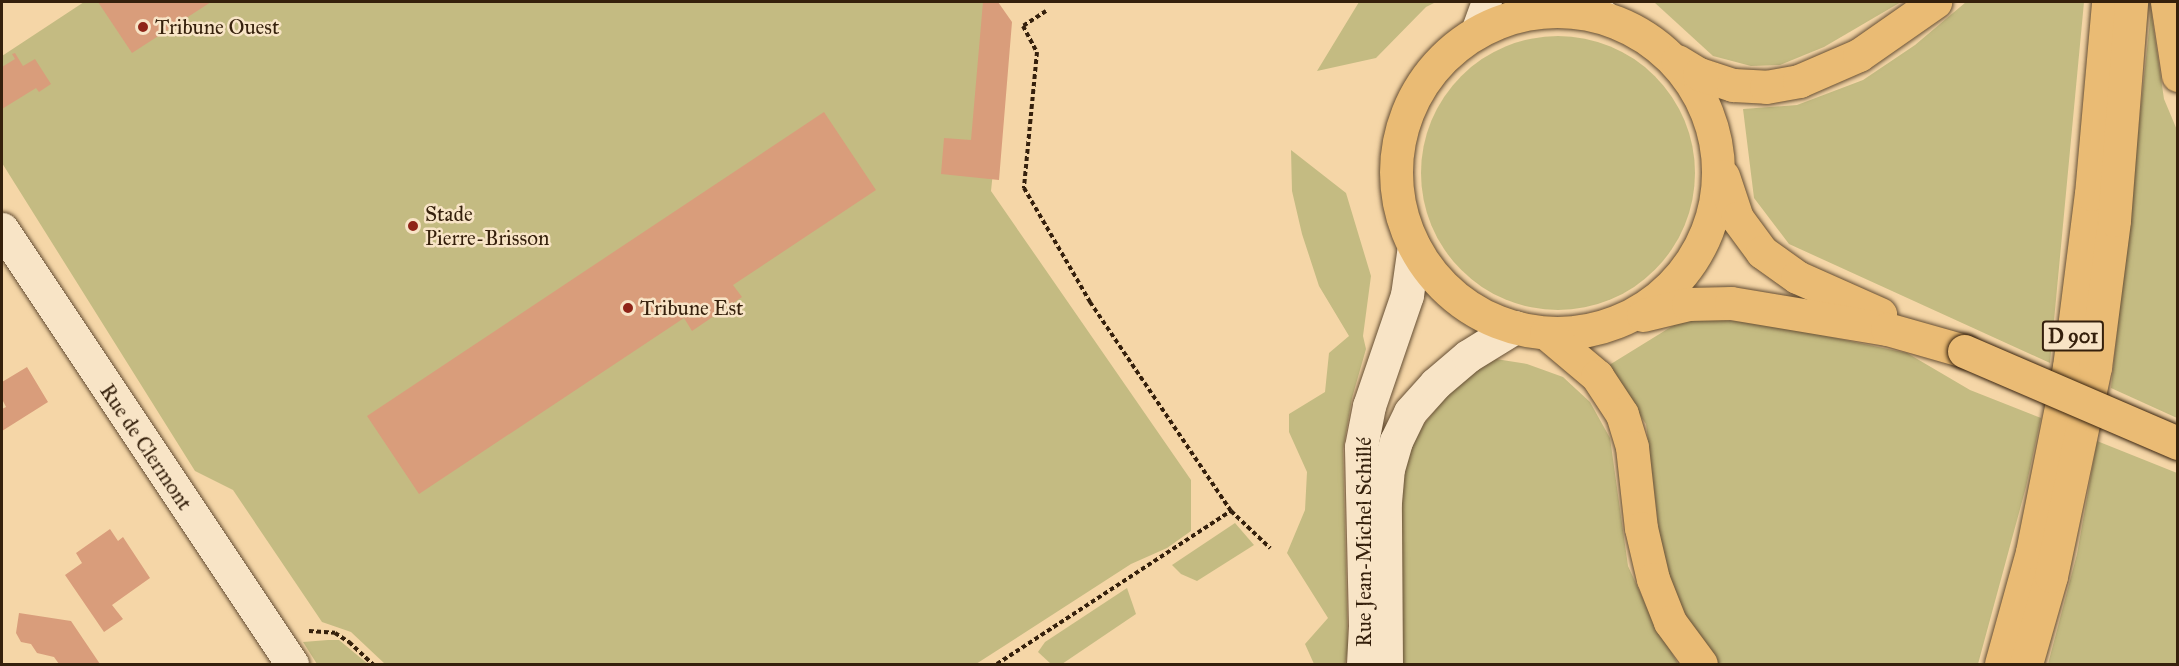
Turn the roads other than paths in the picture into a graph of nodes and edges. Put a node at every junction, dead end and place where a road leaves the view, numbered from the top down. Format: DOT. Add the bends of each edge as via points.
graph roads {
  1 [pos="1486,2"];
  2 [pos="1935,2"];
  3 [pos="2108,2"];
  4 [pos="2131,2"];
  5 [pos="2167,2"];
  6 [pos="1597,10"];
  7 [pos="1476,32"];
  8 [pos="1671,57"];
  9 [pos="2178,75"];
  10 [pos="1719,158"];
  11 [pos="2,229"];
  12 [pos="1414,246"];
  13 [pos="1620,321"];
  14 [pos="1531,330"];
  15 [pos="1964,351"];
  16 [pos="2178,443"];
  17 [pos="286,656"];
  18 [pos="1363,664"];
  19 [pos="1386,664"];
  20 [pos="1701,664"];
  21 [pos="2001,664"];
  22 [pos="2025,664"];
  1 -- 7 [label="street"];
  2 -- 8 [label="main road" via="1859,55 1799,81 1766,87 1733,85 1699,74"];
  3 -- 21 [label="main road, D 901" via="2069,367 2032,552"];
  4 -- 22 [label="main road, D 901" via="2115,208 2095,367 2051,576"];
  5 -- 9 [label="main road"];
  6 -- 7 [label="main road" via="1546,11 1510,18"];
  6 -- 8 [label="main road" via="1641,34"];
  7 -- 12 [label="main road" via="1435,67 1416,94 1403,125 1396,157 1397,190"];
  8 -- 10 [label="main road" via="1701,98"];
  10 -- 13 [label="main road" via="1715,209 1696,255 1664,294"];
  10 -- 15 [label="main road" via="1737,218 1749,237 1778,266"];
  11 -- 17 [label="main road, Rue de Clermont"];
  12 -- 14 [label="main road" via="1433,274 1456,297 1484,315"];
  12 -- 18 [label="main road, Rue Jean-Michel Schillé" via="1407,295 1369,406 1361,447"];
  13 -- 14 [label="main road" via="1584,331"];
  13 -- 15 [label="main road" via="1678,305 1731,303 1887,329"];
  14 -- 19 [label="main road, Rue Jean-Michel Schillé" via="1468,356 1410,412 1396,441 1385,502"];
  14 -- 20 [label="main road" via="1597,376 1622,414 1632,447 1641,528 1653,579 1670,622"];
  15 -- 16 [label="main road, bridge"];
}
